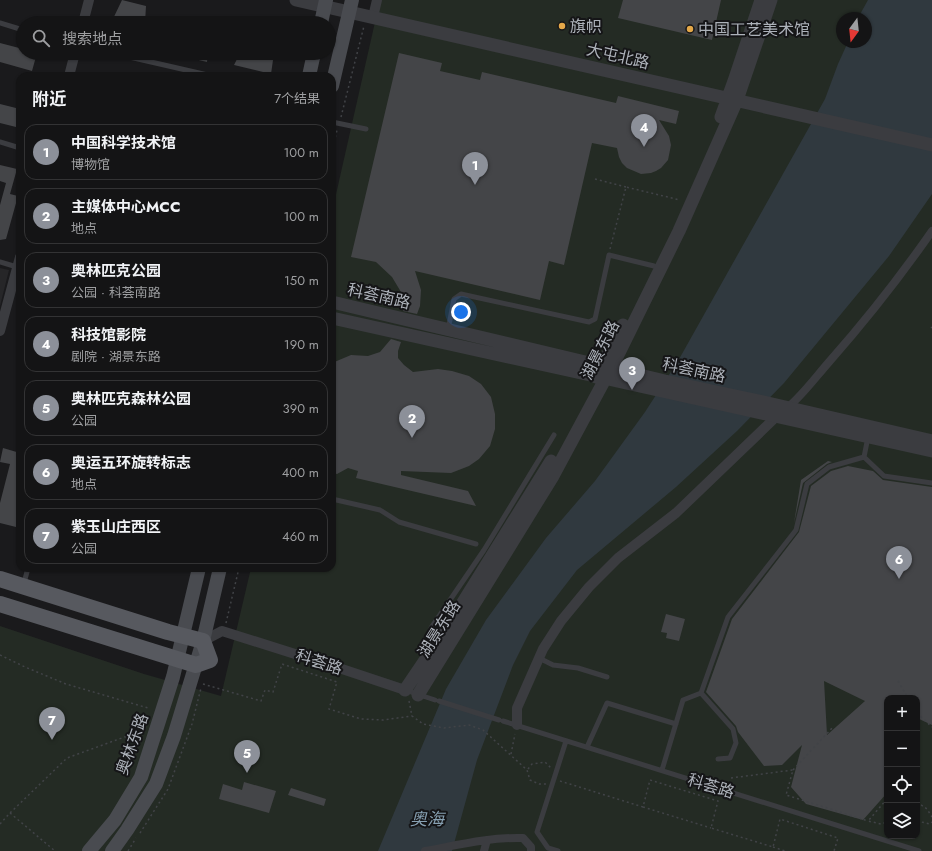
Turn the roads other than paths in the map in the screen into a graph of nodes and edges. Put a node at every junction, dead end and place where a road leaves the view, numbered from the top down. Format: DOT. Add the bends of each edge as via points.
graph roads {
  1 [pos="90,0"];
  2 [pos="296,0"];
  3 [pos="377,0"];
  4 [pos="761,0"];
  5 [pos="771,0"];
  6 [pos="326,3"];
  7 [pos="351,6"];
  8 [pos="85,16"];
  9 [pos="323,16"];
  10 [pos="373,17"];
  11 [pos="0,23"];
  12 [pos="16,28"];
  13 [pos="73,60"];
  14 [pos="142,60"];
  15 [pos="312,60"];
  16 [pos="70,72"];
  17 [pos="195,72"];
  18 [pos="310,72"];
  19 [pos="335,72"];
  20 [pos="733,99"];
  21 [pos="336,123"];
  22 [pos="366,129"];
  23 [pos="0,142"];
  24 [pos="932,145"];
  25 [pos="16,147"];
  26 [pos="932,231"];
  27 [pos="0,262"];
  28 [pos="16,262"];
  29 [pos="654,266"];
  30 [pos="16,273"];
  31 [pos="336,303"];
  32 [pos="336,319"];
  33 [pos="448,330"];
  34 [pos="0,331"];
  35 [pos="603,372"];
  36 [pos="783,412"];
  37 [pos="554,435"];
  38 [pos="868,436"];
  39 [pos="932,441"];
  40 [pos="932,451"];
  41 [pos="864,457"];
  42 [pos="932,483"];
  43 [pos="336,500"];
  44 [pos="476,544"];
  45 [pos="27,572"];
  46 [pos="198,572"];
  47 [pos="219,572"];
  48 [pos="0,579"];
  49 [pos="23,586"];
  50 [pos="0,604"];
  51 [pos="183,636"];
  52 [pos="203,641"];
  53 [pos="432,657"];
  54 [pos="539,658"];
  55 [pos="177,660"];
  56 [pos="196,665"];
  57 [pos="607,677"];
  58 [pos="410,692"];
  59 [pos="701,693"];
  60 [pos="676,724"];
  61 [pos="517,725"];
  62 [pos="566,740"];
  63 [pos="587,747"];
  64 [pos="718,759"];
  65 [pos="662,770"];
  66 [pos="487,840"];
  67 [pos="89,851"];
  68 [pos="112,851"];
  69 [pos="425,851"];
  70 [pos="484,851"];
  71 [pos="531,851"];
  72 [pos="558,851"];
  73 [pos="919,851"];
  1 -- 8 [label="street"];
  2 -- 6 [label="street, 大屯北路"];
  3 -- 10 [label="street"];
  4 -- 20 [label="street, 湖景东路"];
  5 -- 20 [label="street, 湖景东路"];
  6 -- 7 [label="street, 大屯北路"];
  6 -- 9 [label="main road"];
  7 -- 10 [label="street, 大屯北路"];
  7 -- 19 [label="main road"];
  10 -- 20 [label="street, 大屯北路"];
  11 -- 12 [label="lane"];
  13 -- 16 [label="street"];
  14 -- 17 [label="lane"];
  15 -- 18 [label="main road"];
  20 -- 24 [label="street, 大屯北路"];
  20 -- 29 [label="street, 湖景东路" via="723,112"];
  20 -- 35 [label="street, 湖景东路" via="679,231"];
  21 -- 22 [label="lane"];
  23 -- 25 [label="lane"];
  26 -- 36 [label="street" via="854,334"];
  27 -- 28 [label="lane"];
  29 -- 33 [label="lane" via="609,255 595,320 589,322 461,294 454,299"];
  29 -- 35 [label="street, 湖景东路"];
  30 -- 34 [label="street"];
  31 -- 33 [label="street, 科荟南路"];
  32 -- 35 [label="street, 科荟南路"];
  33 -- 35 [label="street, 科荟南路"];
  35 -- 36 [label="street, 科荟南路"];
  35 -- 53 [label="street, 湖景东路" via="553,476"];
  36 -- 38 [label="street, 科荟南路"];
  36 -- 39 [label="street, 科荟南路"];
  36 -- 54 [label="street" via="676,513 618,558 588,586 561,620"];
  37 -- 53 [label="lane" via="484,550 431,628"];
  38 -- 40 [label="street, 科荟南路"];
  38 -- 41 [label="lane"];
  41 -- 42 [label="lane" via="884,476"];
  41 -- 59 [label="lane" via="829,467 806,484 796,530 728,617"];
  43 -- 44 [label="lane" via="380,510 399,522"];
  45 -- 49 [label="lane"];
  46 -- 51 [label="main road, 奥林东路"];
  47 -- 52 [label="main road"];
  48 -- 49 [label="main road"];
  49 -- 51 [label="main road"];
  50 -- 55 [label="main road"];
  51 -- 52 [label="main road"];
  51 -- 55 [label="main road, 奥林东路"];
  52 -- 56 [label="main road" via="210,660"];
  52 -- 58 [label="street, 科荟路" via="222,632"];
  53 -- 58 [label="street, 湖景东路"];
  54 -- 57 [label="lane" via="553,665 578,668"];
  54 -- 61 [label="street" via="517,708"];
  55 -- 56 [label="main road"];
  55 -- 67 [label="main road, 奥林东路" via="141,776 115,820"];
  56 -- 68 [label="main road" via="156,784"];
  58 -- 61 [label="lane, 科荟路"];
  59 -- 60 [label="lane" via="683,700"];
  59 -- 64 [label="lane" via="733,729 736,743 730,758"];
  60 -- 63 [label="lane" via="607,703"];
  60 -- 65 [label="lane"];
  61 -- 62 [label="lane, 科荟路"];
  62 -- 63 [label="lane, 科荟路"];
  62 -- 72 [label="lane" via="537,832 548,848"];
  63 -- 65 [label="lane, 科荟路"];
  65 -- 73 [label="lane, 科荟路"];
  66 -- 69 [label="street"];
  66 -- 70 [label="street"];
  66 -- 71 [label="street" via="523,838 531,847"];
}
